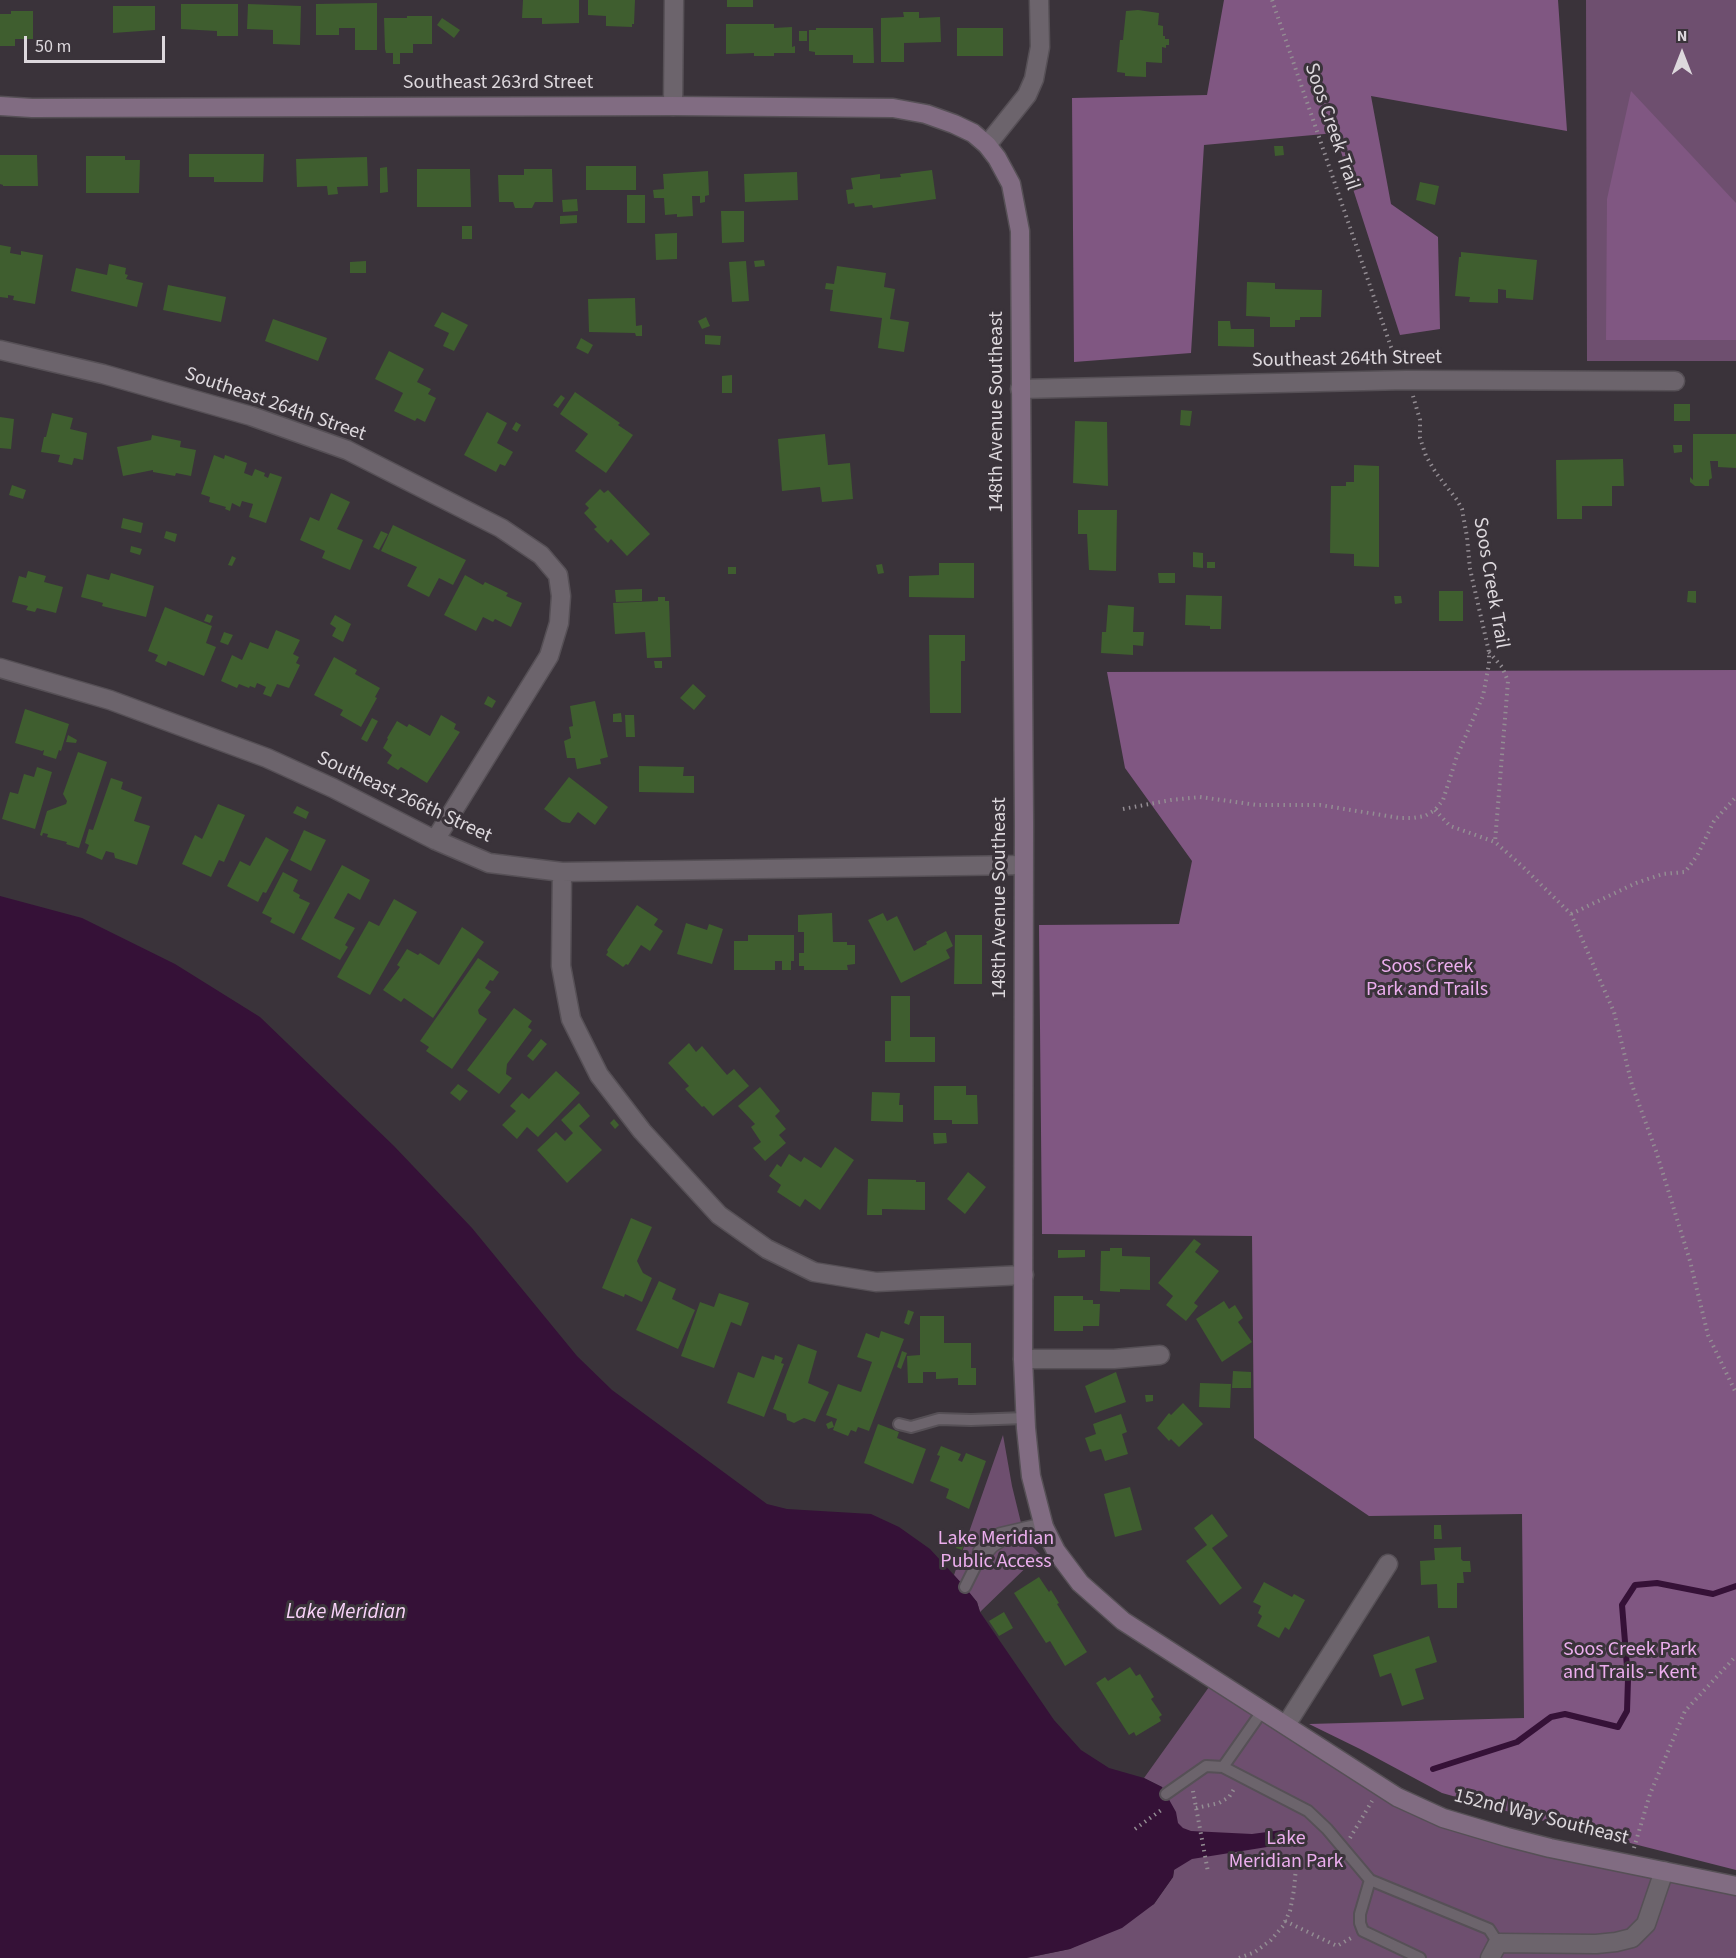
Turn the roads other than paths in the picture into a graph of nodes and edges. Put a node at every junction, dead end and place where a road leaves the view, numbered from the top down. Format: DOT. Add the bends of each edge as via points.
graph roads {
  1 [pos="674,0"];
  2 [pos="1039,0"];
  3 [pos="0,106"];
  4 [pos="673,106"];
  5 [pos="987,145"];
  6 [pos="0,350"];
  7 [pos="1675,381"];
  8 [pos="1020,389"];
  9 [pos="0,668"];
  10 [pos="435,840"];
  11 [pos="1023,865"];
  12 [pos="562,872"];
  13 [pos="1024,1275"];
  14 [pos="1160,1354"];
  15 [pos="1023,1359"];
  16 [pos="1025,1418"];
  17 [pos="899,1424"];
  18 [pos="1044,1527"];
  19 [pos="982,1552"];
  20 [pos="1388,1564"];
  21 [pos="965,1587"];
  22 [pos="1263,1710"];
  23 [pos="1287,1725"];
  24 [pos="1223,1767"];
  25 [pos="1166,1794"];
  26 [pos="1664,1871"];
  27 [pos="1370,1880"];
  28 [pos="1736,1886"];
  29 [pos="1494,1950"];
  30 [pos="1420,1958"];
  1 -- 4 [label="street"];
  2 -- 5 [label="street" via="1040,47 1034,79 1028,95"];
  3 -- 4 [label="street, Southeast 263rd Street"];
  4 -- 5 [label="street, Southeast 263rd Street" via="893,108 954,124"];
  5 -- 8 [label="street, 148th Avenue Southeast" via="1011,184 1020,231"];
  6 -- 10 [label="street, Southeast 264th Street" via="217,406 347,450 501,528 541,555 558,575 561,596 559,623 549,656"];
  7 -- 8 [label="street, Southeast 264th Street" via="1406,380"];
  8 -- 11 [label="street, 148th Avenue Southeast"];
  9 -- 10 [label="street, Southeast 266th Street" via="110,700 267,758"];
  10 -- 12 [label="street, Southeast 266th Street" via="489,863"];
  11 -- 12 [label="street, Southeast 266th Street"];
  11 -- 13 [label="street, 148th Avenue Southeast"];
  12 -- 13 [label="street" via="561,966 571,1019 599,1076 642,1131 719,1215 767,1249 814,1272 876,1282"];
  13 -- 15 [label="street, 148th Avenue Southeast"];
  14 -- 15 [label="street" via="1114,1359"];
  15 -- 16 [label="street, 148th Avenue Southeast"];
  16 -- 17 [label="lane" via="939,1419 911,1427"];
  16 -- 18 [label="street, 148th Avenue Southeast" via="1031,1476"];
  18 -- 19 [label="street" via="1001,1537"];
  18 -- 22 [label="street, 148th Avenue Southeast" via="1080,1583 1123,1620"];
  19 -- 21 [label="lane"];
  20 -- 23 [label="street"];
  22 -- 23 [label="street, 148th Avenue Southeast"];
  22 -- 24 [label="lane"];
  23 -- 26 [label="street, 152nd Way Southeast" via="1397,1797 1443,1818 1550,1848"];
  24 -- 25 [label="lane" via="1206,1767"];
  24 -- 27 [label="lane" via="1308,1811"];
  26 -- 28 [label="street, 152nd Way Southeast"];
  26 -- 29 [label="street" via="1646,1924 1632,1938"];
  27 -- 29 [label="lane" via="1489,1929"];
  27 -- 30 [label="lane" via="1360,1914 1363,1931"];
}
